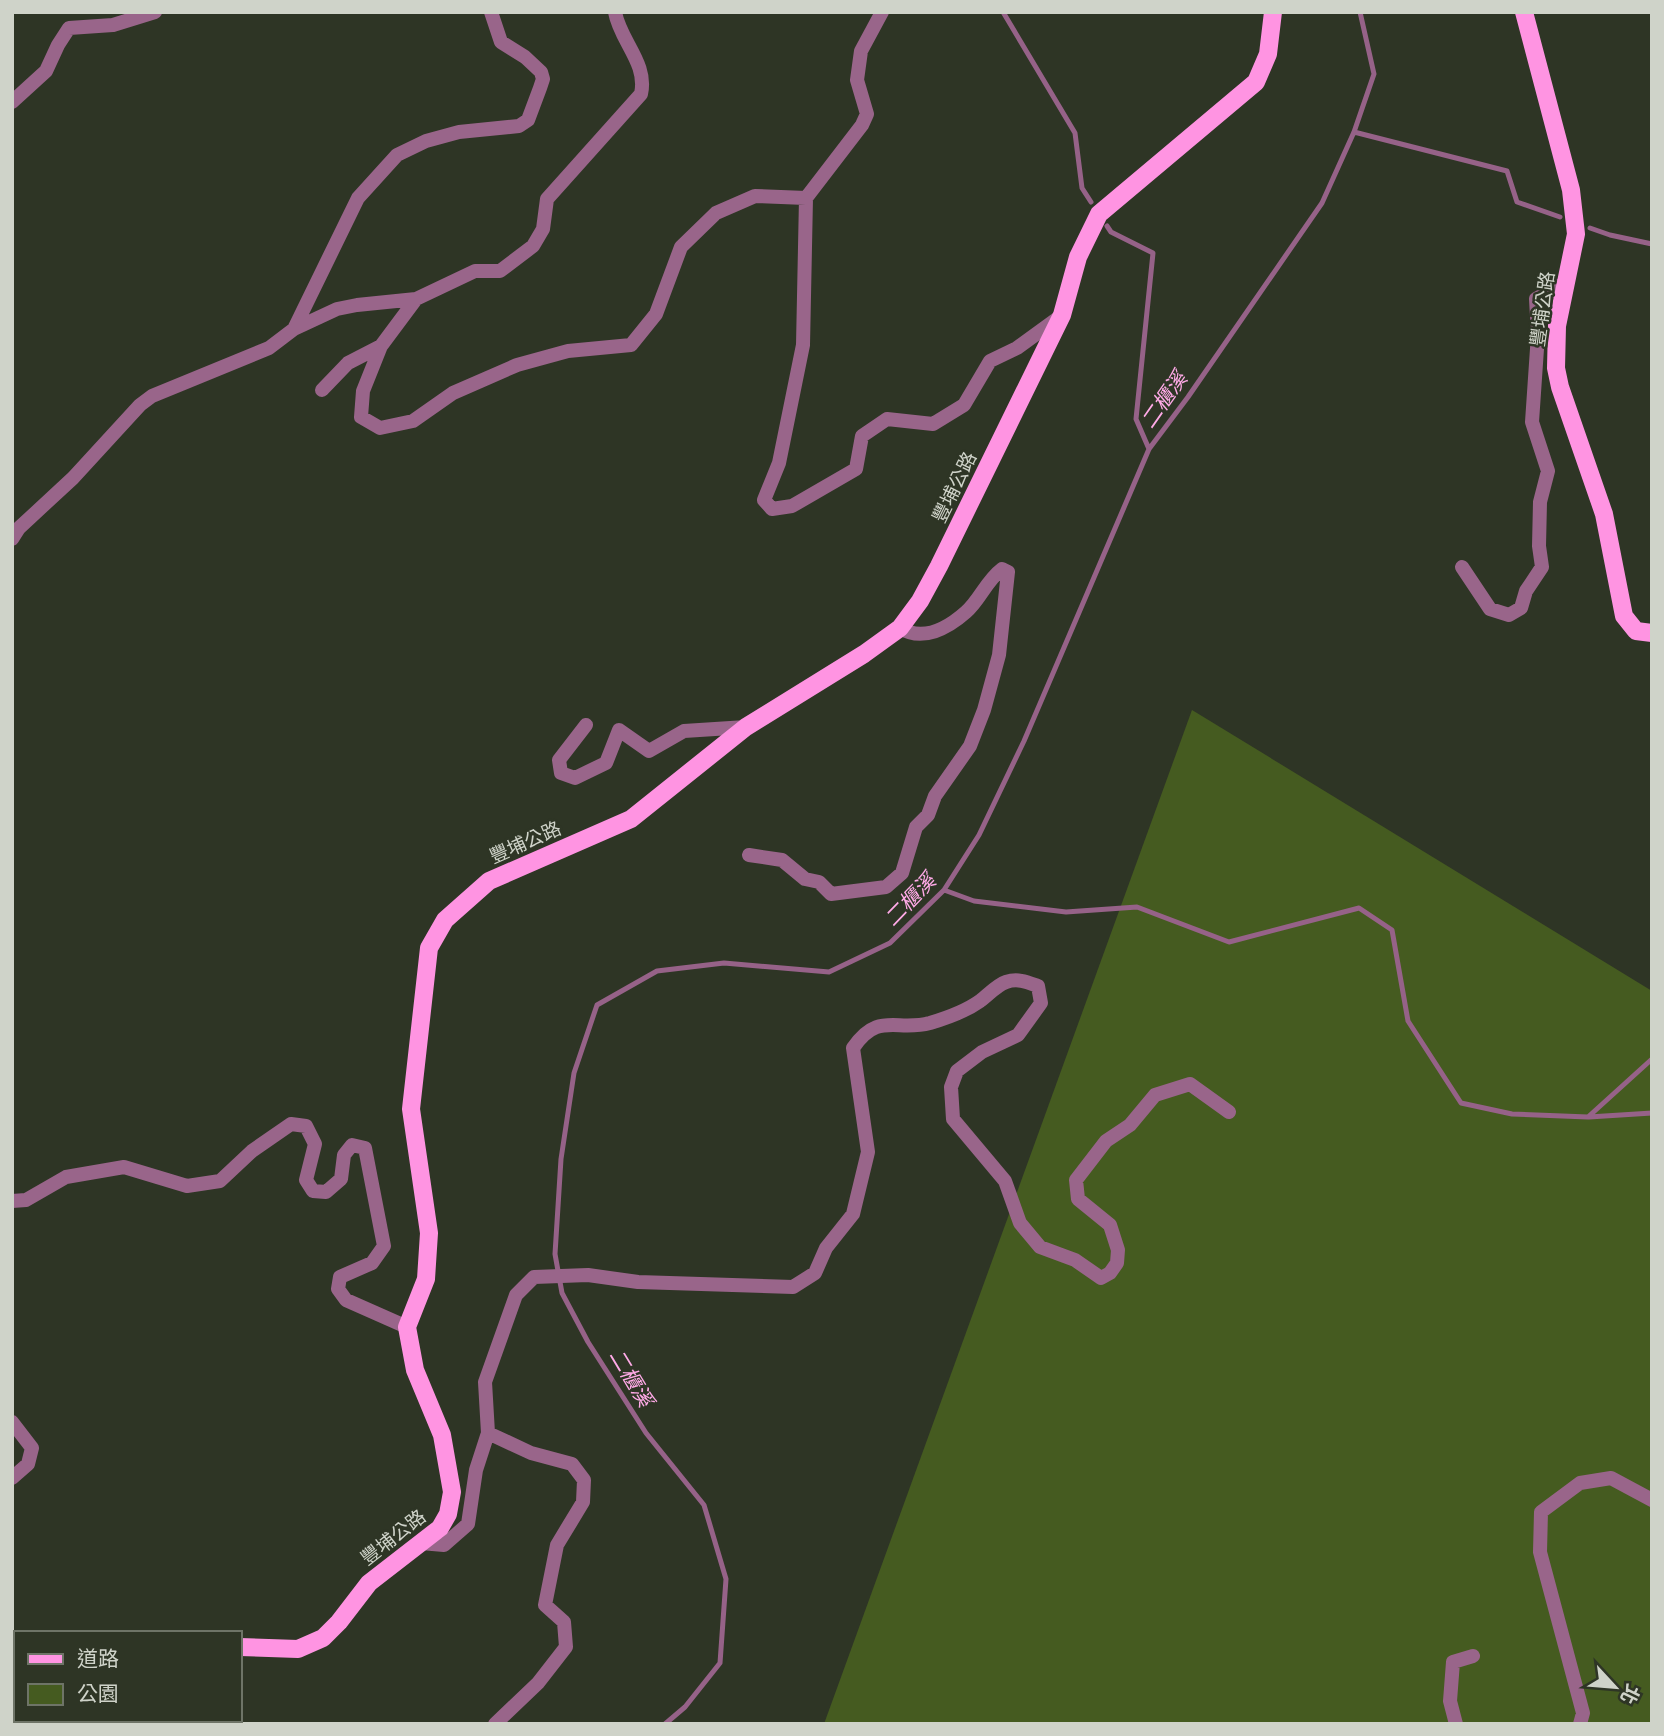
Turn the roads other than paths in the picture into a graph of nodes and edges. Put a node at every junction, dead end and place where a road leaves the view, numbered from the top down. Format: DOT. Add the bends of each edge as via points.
graph roads {
  1 [pos="155,12"];
  2 [pos="492,12"];
  3 [pos="615,12"];
  4 [pos="882,12"];
  5 [pos="1273,12"];
  6 [pos="1524,12"];
  7 [pos="12,102"];
  8 [pos="806,198"];
  9 [pos="1566,283"];
  10 [pos="416,299"];
  11 [pos="1062,315"];
  12 [pos="294,329"];
  13 [pos="381,346"];
  14 [pos="322,390"];
  15 [pos="12,539"];
  16 [pos="1462,568"];
  17 [pos="900,628"];
  18 [pos="1652,633"];
  19 [pos="586,725"];
  20 [pos="746,727"];
  21 [pos="748,855"];
  22 [pos="1228,1112"];
  23 [pos="12,1201"];
  24 [pos="407,1327"];
  25 [pos="12,1422"];
  26 [pos="488,1433"];
  27 [pos="12,1478"];
  28 [pos="1652,1500"];
  29 [pos="421,1542"];
  30 [pos="242,1647"];
  31 [pos="1473,1656"];
  32 [pos="495,1724"];
  33 [pos="1456,1724"];
  34 [pos="1580,1724"];
  1 -- 7 [label="street" via="113,25 69,28 46,71"];
  2 -- 12 [label="street" via="501,42 541,72 543,79 528,120 519,126 458,132 397,156 358,198"];
  3 -- 10 [label="street" via="644,79 641,94 547,199 543,229 533,246 500,271 475,271"];
  4 -- 8 [label="street" via="861,51 857,80 867,114"];
  5 -- 11 [label="main road, 豐埔公路" via="1268,54 1256,82 1103,210 1078,257"];
  6 -- 9 [label="main road, 豐埔公路" via="1572,190 1576,234"];
  8 -- 11 [label="street" via="803,345 779,463 764,500 772,509 792,506 856,469 862,436 887,419 933,424 964,405 990,361 1017,348"];
  8 -- 13 [label="street" via="755,196 716,213 681,247 656,314 631,345 568,351 517,365 453,393 413,421 380,428 361,416 363,391"];
  9 -- 16 [label="street" via="1536,299 1532,422 1548,471 1540,502 1542,567 1525,592 1521,608 1509,615 1490,609"];
  9 -- 18 [label="main road, 豐埔公路" via="1557,326 1560,387 1604,514 1624,616 1636,631"];
  10 -- 12 [label="street" via="337,309"];
  10 -- 13 [label="street"];
  11 -- 17 [label="main road, 豐埔公路" via="939,566"];
  12 -- 15 [label="street" via="269,348 152,396"];
  13 -- 14 [label="street" via="348,363"];
  17 -- 20 [label="main road, 豐埔公路"];
  17 -- 21 [label="street" via="910,634 937,632 967,611 993,576 1002,569 1008,572 999,655 984,710 970,746 916,827 902,873 886,887 831,894 782,860"];
  19 -- 20 [label="street" via="559,760 561,773 575,778 606,763 619,730 649,751 684,731"];
  20 -- 24 [label="main road, 豐埔公路" via="631,819 489,881 445,920 429,948 411,1109 429,1233 426,1279"];
  22 -- 26 [label="street" via="1190,1084 1155,1095 1130,1125 1106,1140 1076,1180 1079,1199 1110,1225 1118,1250 1117,1264 1101,1278 1076,1260 1040,1247 1020,1223 1005,1181 953,1119 951,1087 957,1072 982,1052 1018,1035 1041,1003 1038,986 1020,979 1004,982 977,1003 945,1018 915,1027 883,1024 862,1034 853,1048 868,1152 853,1214 826,1248 815,1273 793,1287 638,1282 588,1275 534,1277 516,1295 485,1382"];
  23 -- 24 [label="street" via="26,1200 66,1177 124,1167 187,1185 220,1181 252,1151 291,1125 306,1126 315,1144 306,1180 313,1191 326,1192 341,1179 344,1155 352,1145 365,1149 370,1173 384,1245 372,1263 340,1277 338,1289 346,1300"];
  24 -- 29 [label="main road, 豐埔公路" via="415,1370 442,1435 452,1492 440,1528"];
  25 -- 27 [label="street" via="32,1448 29,1464"];
  26 -- 29 [label="street" via="476,1470 468,1524 444,1545"];
  26 -- 32 [label="street" via="531,1453 572,1464 584,1480 583,1502 557,1545 545,1605 564,1622 566,1647 538,1683"];
  28 -- 34 [label="street" via="1611,1479 1580,1483 1541,1513 1540,1552 1583,1713"];
  29 -- 30 [label="main road, 豐埔公路" via="369,1583 323,1638 298,1649"];
  31 -- 33 [label="street" via="1453,1662 1450,1701"];
}
